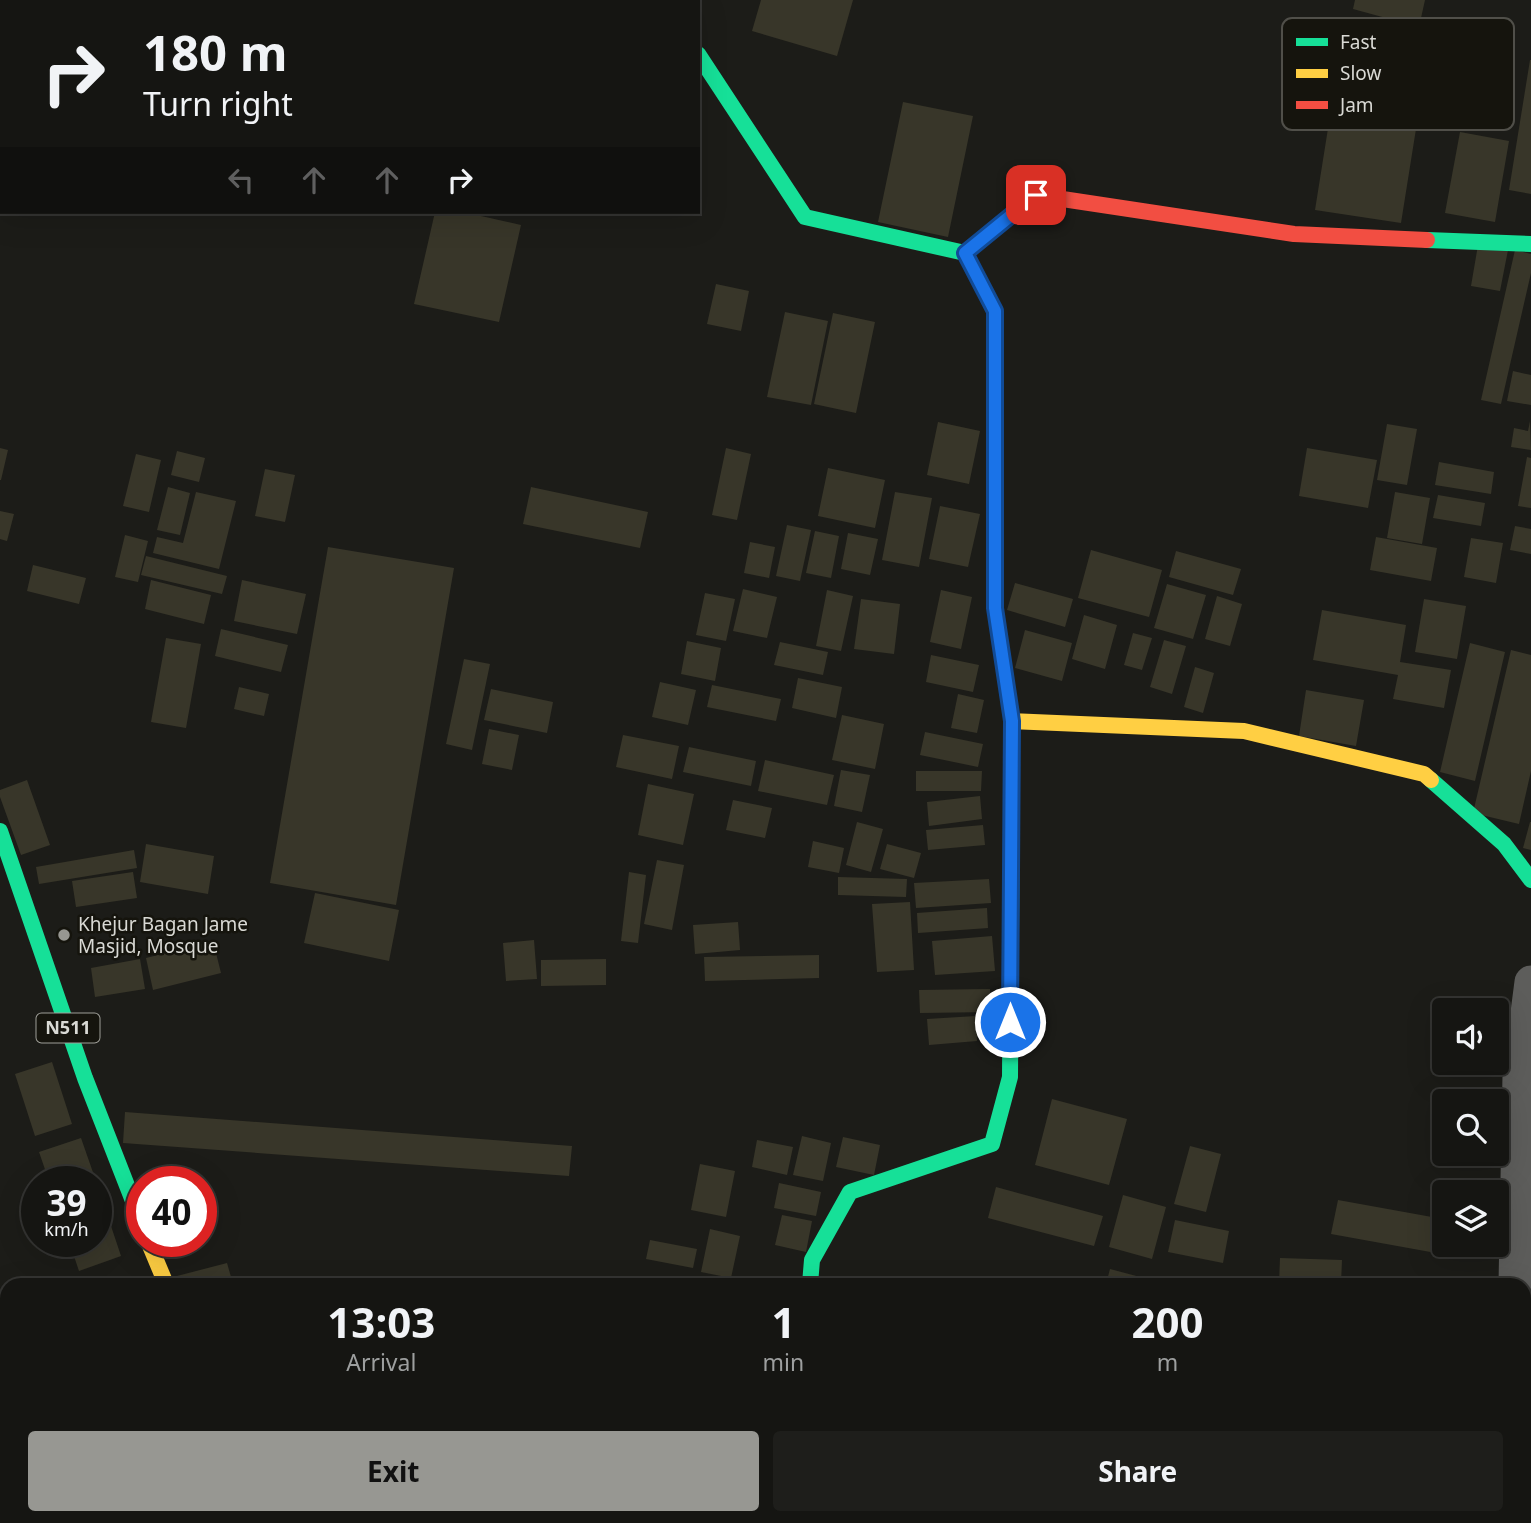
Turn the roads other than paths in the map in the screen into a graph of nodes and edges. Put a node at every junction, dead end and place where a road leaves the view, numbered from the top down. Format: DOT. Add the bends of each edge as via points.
graph roads {
  1 [pos="700,57"];
  2 [pos="1531,244"];
  3 [pos="965,253"];
  4 [pos="1012,721"];
  5 [pos="0,831"];
  6 [pos="1531,880"];
  7 [pos="1531,982"];
  8 [pos="126,1183"];
  9 [pos="155,1257"];
  10 [pos="163,1278"];
  11 [pos="810,1278"];
  12 [pos="1515,1278"];
  1 -- 3 [label="main road" via="805,217"];
  2 -- 3 [label="main road" via="1294,234 1036,195"];
  3 -- 4 [label="main road" via="995,311 995,608"];
  4 -- 6 [label="main road" via="1244,731 1424,774 1504,844"];
  4 -- 11 [label="main road" via="1010,1077 992,1143 850,1192 812,1260"];
  5 -- 8 [label="main road, N511"];
  7 -- 12 [label="street" via="1519,1075"];
  9 -- 10 [label="main road"];
}
